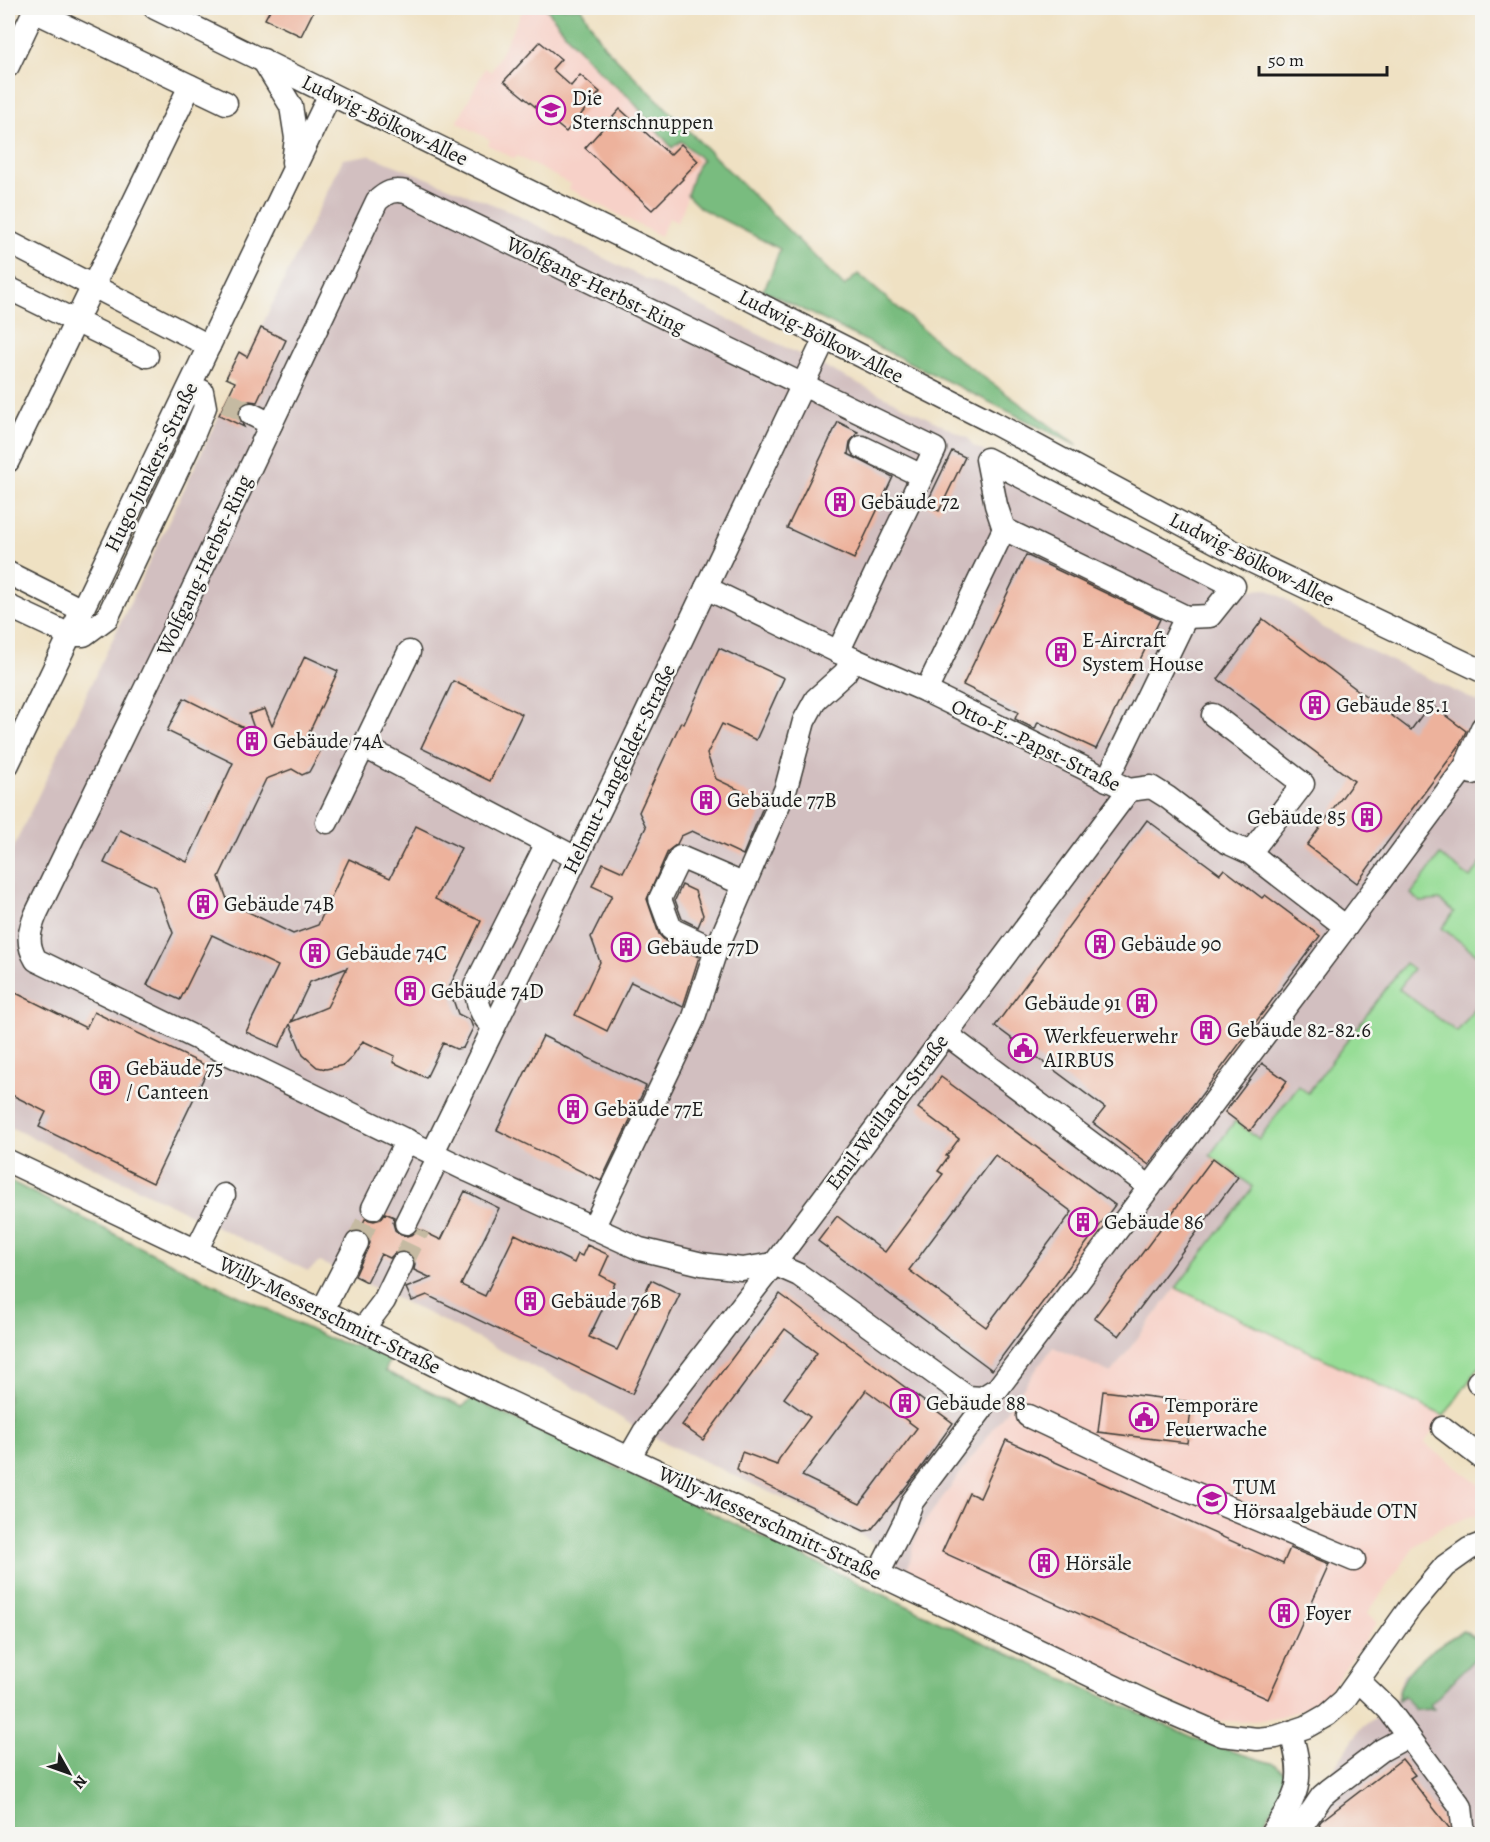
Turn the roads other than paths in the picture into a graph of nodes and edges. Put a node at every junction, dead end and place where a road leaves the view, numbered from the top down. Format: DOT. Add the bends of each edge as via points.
graph roads {
  1 [pos="155,8"];
  2 [pos="263,60"];
  3 [pos="8,66"];
  4 [pos="190,86"];
  5 [pos="330,93"];
  6 [pos="226,103"];
  7 [pos="293,170"];
  8 [pos="8,242"];
  9 [pos="92,286"];
  10 [pos="8,288"];
  11 [pos="75,321"];
  12 [pos="825,338"];
  13 [pos="209,346"];
  14 [pos="147,356"];
  15 [pos="802,385"];
  16 [pos="196,388"];
  17 [pos="225,402"];
  18 [pos="250,414"];
  19 [pos="272,424"];
  20 [pos="862,447"];
  21 [pos="8,460"];
  22 [pos="922,476"];
  23 [pos="1004,529"];
  24 [pos="8,573"];
  25 [pos="706,588"];
  26 [pos="8,606"];
  27 [pos="82,610"];
  28 [pos="1186,617"];
  29 [pos="70,635"];
  30 [pos="409,652"];
  31 [pos="845,656"];
  32 [pos="1482,671"];
  33 [pos="926,691"];
  34 [pos="1213,715"];
  35 [pos="1482,728"];
  36 [pos="363,746"];
  37 [pos="8,764"];
  38 [pos="1107,780"];
  39 [pos="1129,790"];
  40 [pos="327,822"];
  41 [pos="547,843"];
  42 [pos="1250,854"];
  43 [pos="576,858"];
  44 [pos="743,884"];
  45 [pos="1346,927"];
  46 [pos="716,950"];
  47 [pos="494,1026"];
  48 [pos="946,1034"];
  49 [pos="406,1140"];
  50 [pos="436,1154"];
  51 [pos="8,1161"];
  52 [pos="1150,1187"];
  53 [pos="224,1195"];
  54 [pos="373,1208"];
  55 [pos="413,1226"];
  56 [pos="593,1228"];
  57 [pos="357,1243"];
  58 [pos="196,1251"];
  59 [pos="396,1261"];
  60 [pos="774,1264"];
  61 [pos="322,1311"];
  62 [pos="362,1330"];
  63 [pos="982,1398"];
  64 [pos="1028,1416"];
  65 [pos="1443,1428"];
  66 [pos="629,1458"];
  67 [pos="1482,1458"];
  68 [pos="1482,1544"];
  69 [pos="1354,1560"];
  70 [pos="878,1574"];
  71 [pos="1359,1681"];
  72 [pos="1291,1733"];
  73 [pos="1408,1737"];
  74 [pos="1463,1825"];
  75 [pos="1271,1834"];
  76 [pos="1296,1834"];
  1 -- 2 [label="street, Ludwig-Bölkow-Allee"];
  2 -- 5 [label="street, Ludwig-Bölkow-Allee"];
  2 -- 7 [label="street, Hugo-Junkers-Straße" via="291,106 296,138"];
  3 -- 4 [label="street" via="34,11"];
  4 -- 6 [label="street"];
  4 -- 9 [label="street"];
  5 -- 7 [label="street, Hugo-Junkers-Straße"];
  5 -- 12 [label="street, Ludwig-Bölkow-Allee"];
  7 -- 13 [label="street, Hugo-Junkers-Straße"];
  8 -- 9 [label="street"];
  9 -- 11 [label="street"];
  9 -- 13 [label="street"];
  10 -- 11 [label="street"];
  11 -- 14 [label="street"];
  11 -- 21 [label="street"];
  12 -- 15 [label="street, Helmut-Langfelder-Straße"];
  12 -- 32 [label="street, Ludwig-Bölkow-Allee" via="992,422 1251,561"];
  13 -- 16 [label="street, Hugo-Junkers-Straße"];
  15 -- 19 [label="street, Wolfgang-Herbst-Ring" via="396,190 377,201"];
  15 -- 22 [label="street" via="935,449"];
  15 -- 25 [label="street, Helmut-Langfelder-Straße"];
  16 -- 17 [label="street"];
  16 -- 27 [label="street, Hugo-Junkers-Straße"];
  16 -- 29 [label="street" via="206,407 107,618 84,635"];
  18 -- 19 [label="street"];
  19 -- 49 [label="street, Wolfgang-Herbst-Ring" via="36,914 29,931 30,949 36,960"];
  20 -- 22 [label="street"];
  22 -- 31 [label="street"];
  23 -- 28 [label="street"];
  23 -- 28 [label="street" via="987,459 1234,586 1210,616"];
  23 -- 33 [label="street"];
  24 -- 27 [label="street"];
  25 -- 31 [label="street, Otto-E.-Papst-Straße"];
  25 -- 43 [label="street, Helmut-Langfelder-Straße"];
  26 -- 29 [label="street"];
  27 -- 29 [label="street, Hugo-Junkers-Straße"];
  28 -- 38 [label="street"];
  29 -- 37 [label="street, Hugo-Junkers-Straße"];
  30 -- 36 [label="street"];
  31 -- 33 [label="street, Otto-E.-Papst-Straße"];
  31 -- 44 [label="street" via="845,673 808,711 786,788"];
  33 -- 38 [label="street, Otto-E.-Papst-Straße"];
  34 -- 42 [label="street" via="1303,784"];
  35 -- 45 [label="street" via="1468,770"];
  36 -- 40 [label="street"];
  36 -- 41 [label="street"];
  38 -- 39 [label="street, Otto-E.-Papst-Straße"];
  39 -- 42 [label="street, Otto-E.-Papst-Straße" via="1151,787 1226,842"];
  39 -- 48 [label="street, Emil-Weilland-Straße"];
  41 -- 43 [label="street"];
  41 -- 47 [label="street" via="475,986 486,1021"];
  42 -- 45 [label="street, Otto-E.-Papst-Straße"];
  43 -- 47 [label="street, Helmut-Langfelder-Straße"];
  44 -- 46 [label="street"];
  44 -- 46 [label="street" via="680,856 660,899 672,929"];
  45 -- 52 [label="street"];
  46 -- 56 [label="street" via="693,1020"];
  47 -- 50 [label="street, Helmut-Langfelder-Straße"];
  48 -- 52 [label="street"];
  48 -- 60 [label="street, Emil-Weilland-Straße"];
  49 -- 50 [label="street, Wolfgang-Herbst-Ring"];
  49 -- 54 [label="street"];
  50 -- 55 [label="street, Helmut-Langfelder-Straße"];
  50 -- 56 [label="street, Wolfgang-Herbst-Ring"];
  51 -- 58 [label="street, Willy-Messerschmitt-Straße"];
  52 -- 63 [label="street" via="998,1388"];
  53 -- 58 [label="street"];
  56 -- 60 [label="street, Wolfgang-Herbst-Ring" via="640,1249 702,1264 742,1269"];
  57 -- 61 [label="street"];
  58 -- 61 [label="street, Willy-Messerschmitt-Straße"];
  59 -- 62 [label="street" via="372,1295"];
  60 -- 63 [label="street" via="799,1275 967,1397"];
  60 -- 66 [label="street, Emil-Weilland-Straße" via="644,1432"];
  61 -- 62 [label="street, Willy-Messerschmitt-Straße"];
  62 -- 66 [label="street, Willy-Messerschmitt-Straße"];
  63 -- 70 [label="street" via="982,1409 912,1502"];
  64 -- 69 [label="street" via="1168,1482"];
  65 -- 67 [label="street"];
  66 -- 70 [label="street, Willy-Messerschmitt-Straße"];
  68 -- 71 [label="street, Willy-Messerschmitt-Straße" via="1469,1548 1445,1566 1411,1606"];
  70 -- 72 [label="street, Willy-Messerschmitt-Straße" via="1203,1728 1248,1739"];
  71 -- 72 [label="street, Willy-Messerschmitt-Straße" via="1327,1715"];
  71 -- 73 [label="street" via="1388,1709"];
  72 -- 75 [label="street" via="1299,1766 1298,1786 1291,1805"];
  73 -- 74 [label="street" via="1461,1807"];
  73 -- 76 [label="street" via="1382,1750 1322,1796"];
}
